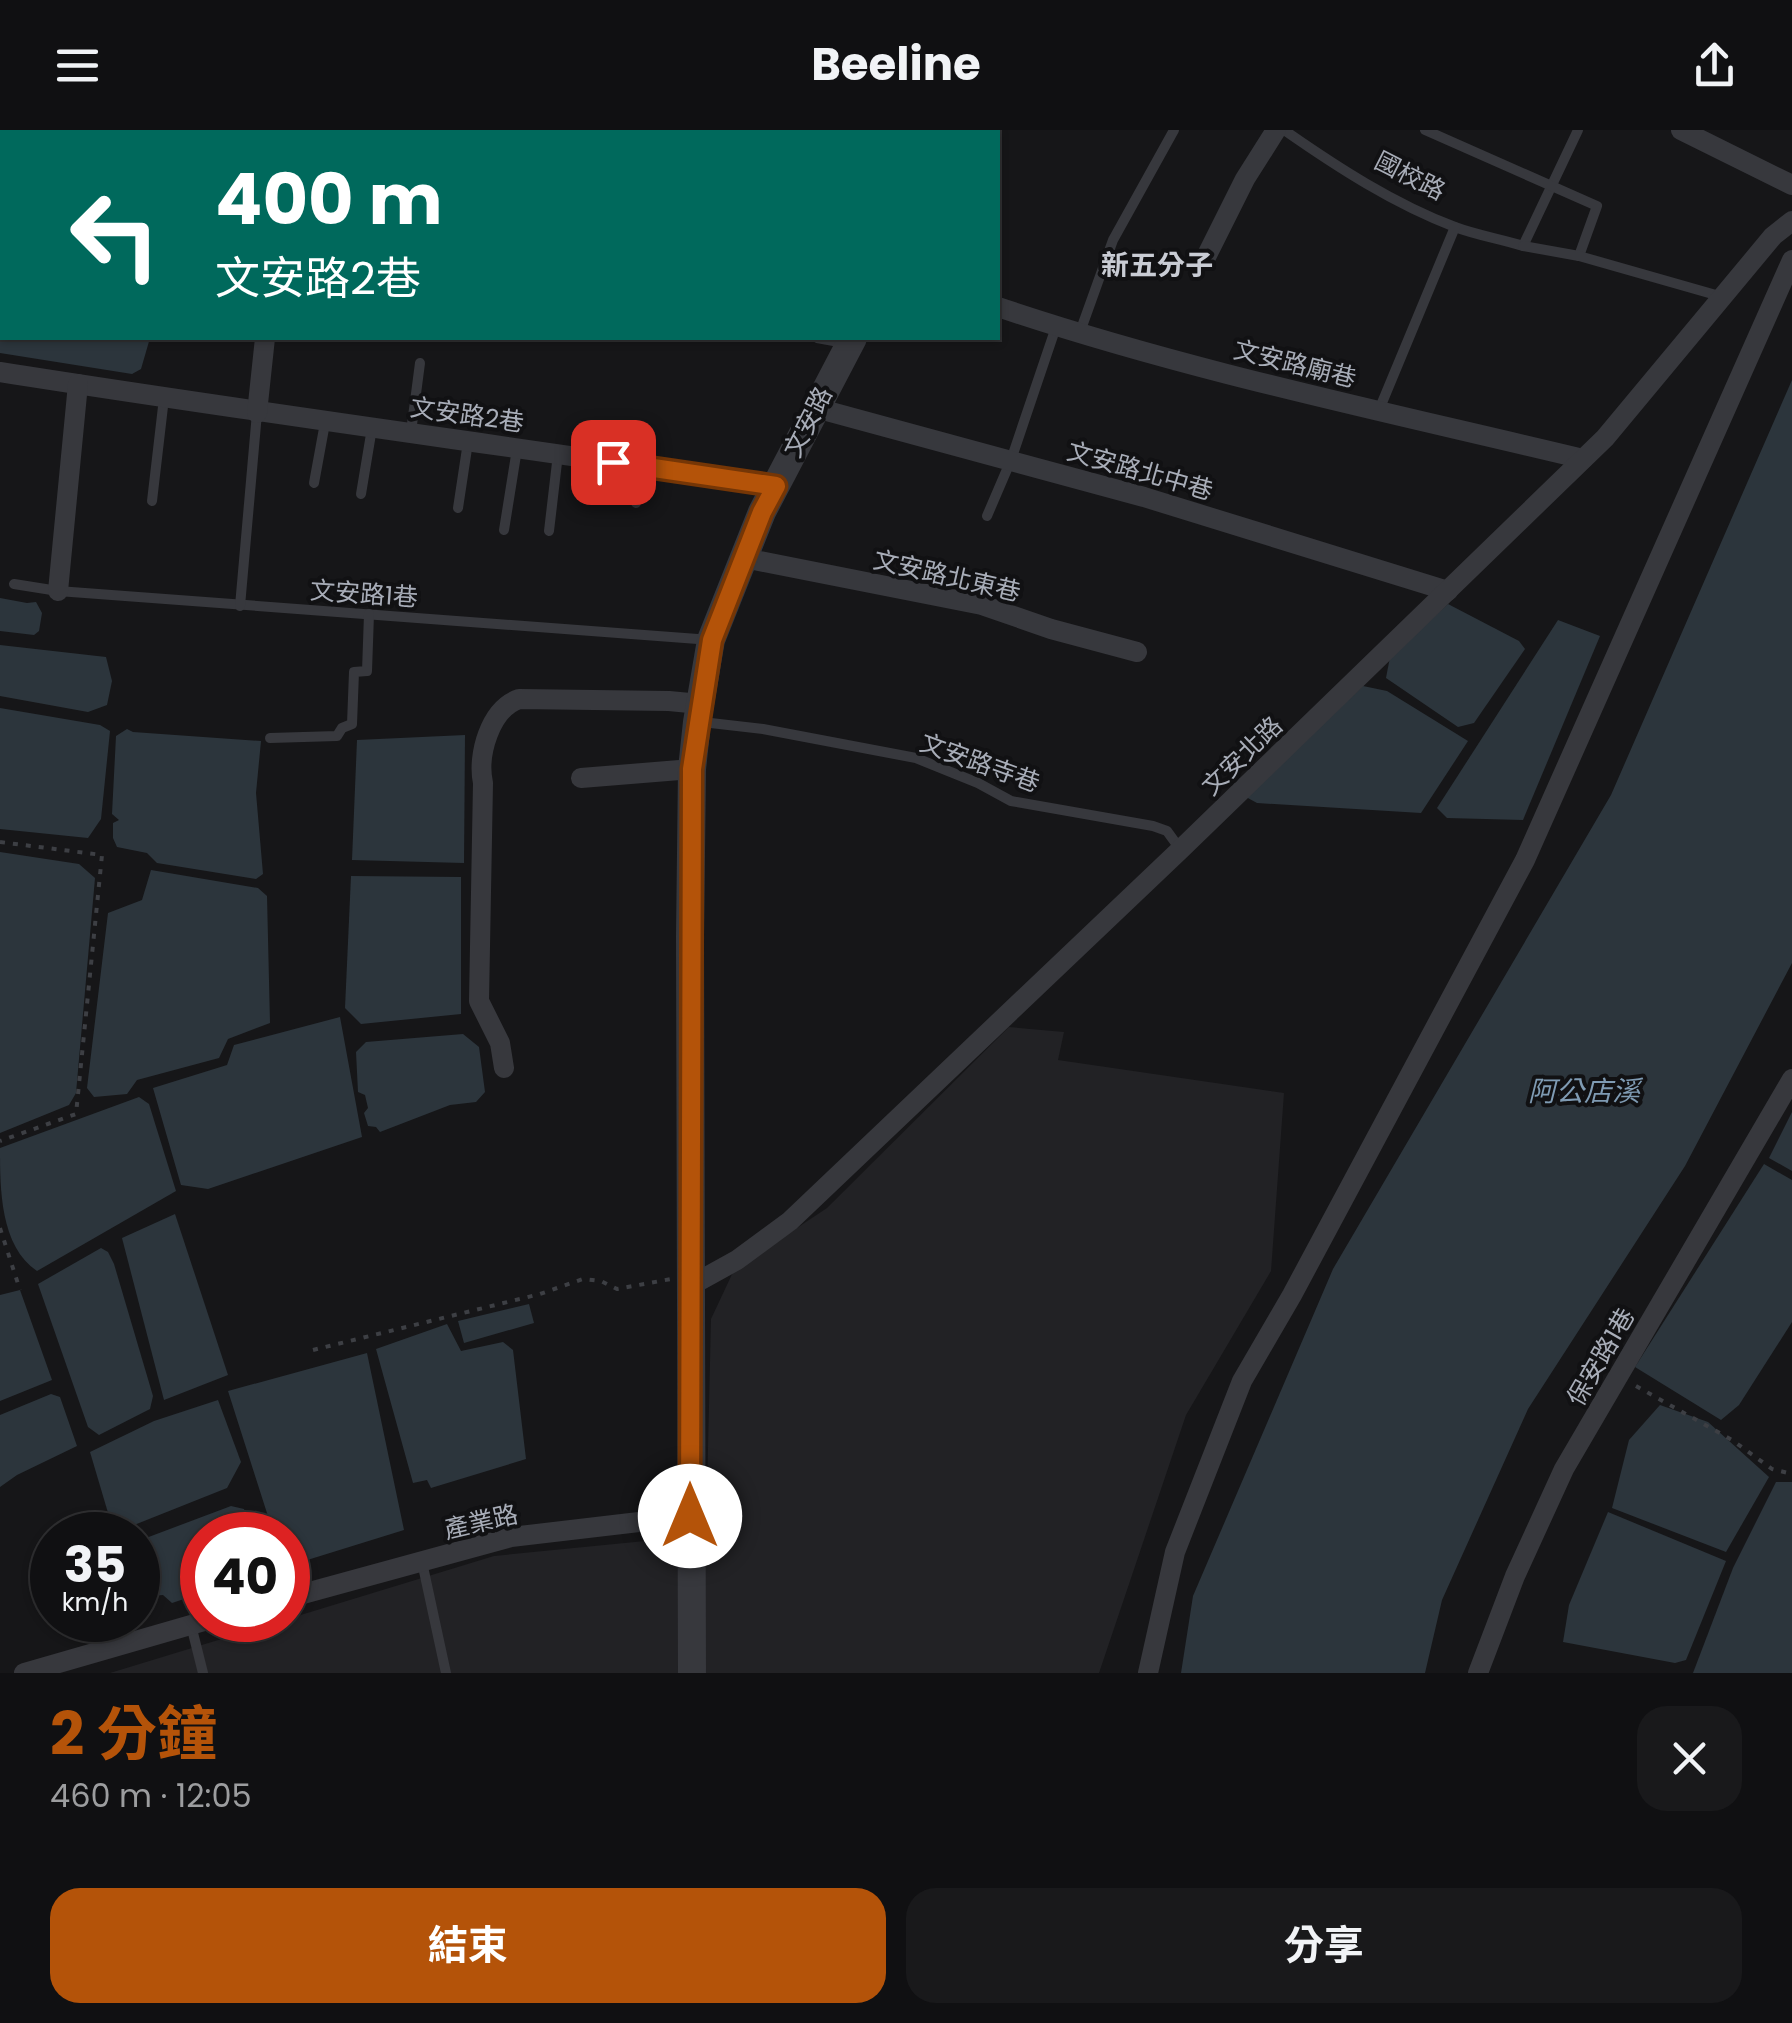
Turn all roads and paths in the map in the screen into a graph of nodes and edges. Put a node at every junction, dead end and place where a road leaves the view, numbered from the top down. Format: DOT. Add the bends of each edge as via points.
graph roads {
  1 [pos="1174,130"];
  2 [pos="1280,130"];
  3 [pos="1425,130"];
  4 [pos="1578,130"];
  5 [pos="1681,130"];
  6 [pos="1792,185"];
  7 [pos="1550,186"];
  8 [pos="1792,221"];
  9 [pos="1455,227"];
  10 [pos="1523,246"];
  11 [pos="1579,256"];
  12 [pos="1205,260"];
  13 [pos="1792,260"];
  14 [pos="1723,297"];
  15 [pos="1000,308"];
  16 [pos="1056,327"];
  17 [pos="1080,334"];
  18 [pos="265,340"];
  19 [pos="851,341"];
  20 [pos="420,364"];
  21 [pos="0,372"];
  22 [pos="78,384"];
  23 [pos="158,396"];
  24 [pos="816,408"];
  25 [pos="1378,410"];
  26 [pos="257,413"];
  27 [pos="325,423"];
  28 [pos="372,428"];
  29 [pos="411,432"];
  30 [pos="468,441"];
  31 [pos="517,448"];
  32 [pos="558,453"];
  33 [pos="1583,459"];
  34 [pos="1012,460"];
  35 [pos="641,466"];
  36 [pos="314,483"];
  37 [pos="776,486"];
  38 [pos="361,494"];
  39 [pos="152,501"];
  40 [pos="636,503"];
  41 [pos="458,508"];
  42 [pos="987,516"];
  43 [pos="504,530"];
  44 [pos="549,531"];
  45 [pos="744,558"];
  46 [pos="14,584"];
  47 [pos="58,591"];
  48 [pos="1448,591"];
  49 [pos="240,606"];
  50 [pos="369,614"];
  51 [pos="712,640"];
  52 [pos="1138,652"];
  53 [pos="698,713"];
  54 [pos="270,738"];
  55 [pos="692,769"];
  56 [pos="580,778"];
  57 [pos="0,842"];
  58 [pos="1180,850"];
  59 [pos="504,1068"];
  60 [pos="1792,1079"];
  61 [pos="0,1140"];
  62 [pos="0,1228"];
  63 [pos="689,1280"];
  64 [pos="20,1290"];
  65 [pos="314,1350"];
  66 [pos="1618,1376"];
  67 [pos="1792,1474"];
  68 [pos="690,1516"];
  69 [pos="422,1562"];
  70 [pos="310,1592"];
  71 [pos="180,1628"];
  72 [pos="201,1642"];
  73 [pos="24,1673"];
  74 [pos="203,1673"];
  75 [pos="446,1673"];
  76 [pos="692,1673"];
  77 [pos="1148,1673"];
  78 [pos="1478,1673"];
  1 -- 17 [label="lane" via="1113,240"];
  2 -- 9 [label="lane, 國校路" via="1372,187"];
  2 -- 12 [label="street, 國校路"];
  3 -- 7 [label="lane"];
  4 -- 7 [label="lane"];
  5 -- 6 [label="street"];
  7 -- 10 [label="lane"];
  7 -- 11 [label="lane" via="1598,206"];
  8 -- 14 [label="street, 文安北路"];
  9 -- 10 [label="lane, 國校路"];
  9 -- 25 [label="lane"];
  10 -- 11 [label="lane, 國校路"];
  11 -- 14 [label="lane, 國校路"];
  13 -- 77 [label="street" via="1525,860 1242,1382 1175,1552"];
  14 -- 33 [label="street, 文安北路"];
  15 -- 16 [label="street, 文安路廟巷"];
  16 -- 17 [label="street, 文安路廟巷"];
  16 -- 34 [label="lane"];
  17 -- 25 [label="street, 文安路廟巷"];
  18 -- 26 [label="street"];
  19 -- 24 [label="street, 文安路"];
  20 -- 29 [label="lane"];
  21 -- 22 [label="street, 文安路2巷"];
  22 -- 23 [label="street, 文安路2巷"];
  22 -- 47 [label="street"];
  23 -- 26 [label="street, 文安路2巷"];
  23 -- 39 [label="lane"];
  24 -- 34 [label="street, 文安路北中巷"];
  24 -- 37 [label="street, 文安路"];
  25 -- 33 [label="street, 文安路廟巷"];
  26 -- 27 [label="street, 文安路2巷"];
  26 -- 49 [label="lane"];
  27 -- 28 [label="street, 文安路2巷"];
  27 -- 36 [label="lane"];
  28 -- 29 [label="street, 文安路2巷"];
  28 -- 38 [label="lane"];
  29 -- 30 [label="street, 文安路2巷"];
  30 -- 31 [label="street, 文安路2巷"];
  30 -- 41 [label="lane"];
  31 -- 32 [label="street, 文安路2巷"];
  31 -- 43 [label="lane"];
  32 -- 35 [label="street, 文安路2巷"];
  32 -- 44 [label="lane"];
  33 -- 48 [label="street, 文安北路"];
  34 -- 42 [label="lane"];
  34 -- 48 [label="street, 文安路北中巷"];
  35 -- 37 [label="street, 文安路2巷"];
  35 -- 40 [label="lane"];
  37 -- 45 [label="street, 文安路"];
  45 -- 51 [label="street, 文安路"];
  45 -- 52 [label="street, 文安路北東巷" via="982,605"];
  46 -- 47 [label="lane, 文安路1巷"];
  47 -- 49 [label="lane, 文安路1巷"];
  48 -- 58 [label="street, 文安北路"];
  49 -- 50 [label="lane, 文安路1巷"];
  50 -- 51 [label="lane, 文安路1巷"];
  50 -- 54 [label="lane" via="367,671 354,672 352,724 337,736"];
  51 -- 53 [label="street, 文安路"];
  53 -- 55 [label="street, 文安路"];
  53 -- 58 [label="lane, 文安路寺巷" via="916,758 1011,801 1153,826 1168,832"];
  53 -- 59 [label="street" via="670,700 519,698 499,713 480,769 480,1000"];
  55 -- 56 [label="street"];
  55 -- 63 [label="street, 文安路"];
  57 -- 61 [label="path" via="102,856 76,1114"];
  58 -- 63 [label="street, 文安北路" via="790,1221 737,1260"];
  60 -- 66 [label="street, 保安路1巷"];
  62 -- 64 [label="path"];
  63 -- 65 [label="path" via="617,1289 584,1280"];
  63 -- 68 [label="street, 文安路"];
  66 -- 67 [label="path" via="1772,1469"];
  66 -- 78 [label="street, 保安路1巷" via="1564,1469"];
  68 -- 69 [label="street, 產業路" via="511,1537"];
  68 -- 76 [label="street, 文安路"];
  69 -- 70 [label="street, 產業路"];
  69 -- 75 [label="lane"];
  71 -- 73 [label="street"];
  72 -- 74 [label="lane"];
}
